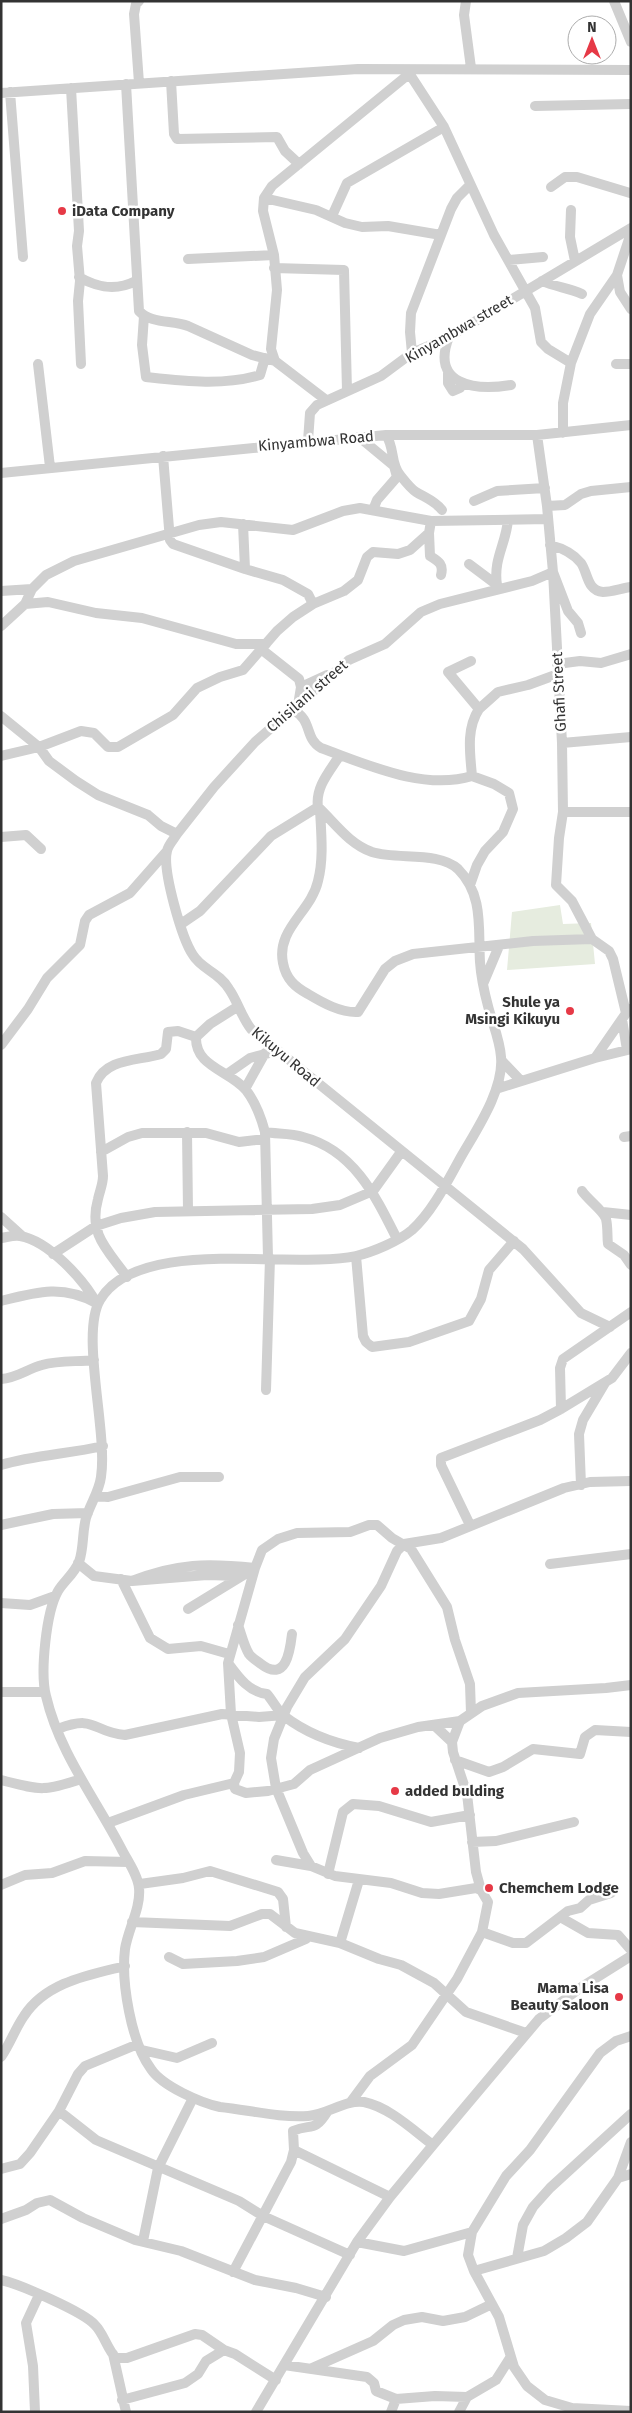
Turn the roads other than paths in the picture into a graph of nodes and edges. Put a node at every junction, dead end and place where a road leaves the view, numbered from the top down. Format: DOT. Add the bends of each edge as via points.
graph roads {
  1 [pos="139,1"];
  2 [pos="466,1"];
  3 [pos="614,1"];
  4 [pos="631,42"];
  5 [pos="470,68"];
  6 [pos="631,70"];
  7 [pos="408,71"];
  8 [pos="171,81"];
  9 [pos="139,83"];
  10 [pos="126,84"];
  11 [pos="71,88"];
  12 [pos="6,92"];
  13 [pos="631,104"];
  14 [pos="536,106"];
  15 [pos="444,127"];
  16 [pos="299,164"];
  17 [pos="470,185"];
  18 [pos="551,187"];
  19 [pos="631,189"];
  20 [pos="630,193"];
  21 [pos="264,198"];
  22 [pos="631,202"];
  23 [pos="571,210"];
  24 [pos="332,216"];
  25 [pos="631,228"];
  26 [pos="631,232"];
  27 [pos="441,235"];
  28 [pos="274,255"];
  29 [pos="23,257"];
  30 [pos="542,257"];
  31 [pos="188,259"];
  32 [pos="509,260"];
  33 [pos="575,261"];
  34 [pos="274,268"];
  35 [pos="617,275"];
  36 [pos="79,277"];
  37 [pos="136,281"];
  38 [pos="542,281"];
  39 [pos="526,290"];
  40 [pos="582,294"];
  41 [pos="631,309"];
  42 [pos="144,316"];
  43 [pos="449,337"];
  44 [pos="412,352"];
  45 [pos="270,360"];
  46 [pos="570,363"];
  47 [pos="38,364"];
  48 [pos="81,364"];
  49 [pos="616,364"];
  50 [pos="631,364"];
  51 [pos="511,385"];
  52 [pos="347,391"];
  53 [pos="326,400"];
  54 [pos="631,425"];
  55 [pos="563,433"];
  56 [pos="386,435"];
  57 [pos="537,435"];
  58 [pos="359,437"];
  59 [pos="308,441"];
  60 [pos="163,456"];
  61 [pos="394,466"];
  62 [pos="50,467"];
  63 [pos="1,473"];
  64 [pos="631,487"];
  65 [pos="545,488"];
  66 [pos="474,501"];
  67 [pos="547,506"];
  68 [pos="373,510"];
  69 [pos="442,510"];
  70 [pos="548,519"];
  71 [pos="508,520"];
  72 [pos="430,521"];
  73 [pos="243,524"];
  74 [pos="170,533"];
  75 [pos="428,534"];
  76 [pos="550,545"];
  77 [pos="469,564"];
  78 [pos="245,569"];
  79 [pos="553,572"];
  80 [pos="441,575"];
  81 [pos="631,587"];
  82 [pos="32,589"];
  83 [pos="1,591"];
  84 [pos="24,604"];
  85 [pos="312,604"];
  86 [pos="1,626"];
  87 [pos="581,633"];
  88 [pos="264,647"];
  89 [pos="631,654"];
  90 [pos="471,661"];
  91 [pos="558,669"];
  92 [pos="334,673"];
  93 [pos="301,687"];
  94 [pos="295,708"];
  95 [pos="479,709"];
  96 [pos="1,716"];
  97 [pos="631,737"];
  98 [pos="562,743"];
  99 [pos="39,747"];
  100 [pos="340,755"];
  101 [pos="1,756"];
  102 [pos="472,776"];
  103 [pos="319,808"];
  104 [pos="563,812"];
  105 [pos="631,812"];
  106 [pos="177,834"];
  107 [pos="1,838"];
  108 [pos="40,849"];
  109 [pos="167,851"];
  110 [pos="470,885"];
  111 [pos="481,922"];
  112 [pos="181,924"];
  113 [pos="592,939"];
  114 [pos="496,946"];
  115 [pos="479,947"];
  116 [pos="483,985"];
  117 [pos="237,1008"];
  118 [pos="626,1013"];
  119 [pos="196,1037"];
  120 [pos="1,1045"];
  121 [pos="629,1050"];
  122 [pos="277,1051"];
  123 [pos="265,1053"];
  124 [pos="596,1058"];
  125 [pos="502,1061"];
  126 [pos="227,1074"];
  127 [pos="521,1081"];
  128 [pos="245,1089"];
  129 [pos="496,1089"];
  130 [pos="186,1132"];
  131 [pos="265,1136"];
  132 [pos="101,1152"];
  133 [pos="402,1152"];
  134 [pos="444,1186"];
  135 [pos="373,1191"];
  136 [pos="582,1191"];
  137 [pos="266,1210"];
  138 [pos="188,1211"];
  139 [pos="603,1212"];
  140 [pos="631,1215"];
  141 [pos="1,1217"];
  142 [pos="96,1226"];
  143 [pos="22,1236"];
  144 [pos="1,1238"];
  145 [pos="397,1239"];
  146 [pos="514,1241"];
  147 [pos="54,1254"];
  148 [pos="356,1256"];
  149 [pos="269,1258"];
  150 [pos="631,1265"];
  151 [pos="127,1277"];
  152 [pos="1,1301"];
  153 [pos="97,1304"];
  154 [pos="631,1312"];
  155 [pos="610,1327"];
  156 [pos="631,1353"];
  157 [pos="94,1360"];
  158 [pos="1,1379"];
  159 [pos="605,1383"];
  160 [pos="266,1390"];
  161 [pos="561,1409"];
  162 [pos="103,1446"];
  163 [pos="1,1465"];
  164 [pos="219,1477"];
  165 [pos="631,1481"];
  166 [pos="581,1485"];
  167 [pos="95,1496"];
  168 [pos="88,1513"];
  169 [pos="1,1525"];
  170 [pos="470,1525"];
  171 [pos="404,1544"];
  172 [pos="631,1554"];
  173 [pos="78,1563"];
  174 [pos="550,1564"];
  175 [pos="255,1568"];
  176 [pos="239,1576"];
  177 [pos="121,1579"];
  178 [pos="132,1581"];
  179 [pos="55,1596"];
  180 [pos="1,1603"];
  181 [pos="188,1609"];
  182 [pos="238,1624"];
  183 [pos="292,1634"];
  184 [pos="228,1659"];
  185 [pos="631,1685"];
  186 [pos="1,1692"];
  187 [pos="45,1692"];
  188 [pos="470,1713"];
  189 [pos="231,1714"];
  190 [pos="284,1715"];
  191 [pos="460,1721"];
  192 [pos="435,1726"];
  193 [pos="58,1729"];
  194 [pos="631,1732"];
  195 [pos="452,1742"];
  196 [pos="359,1748"];
  197 [pos="455,1760"];
  198 [pos="81,1779"];
  199 [pos="1,1780"];
  200 [pos="234,1783"];
  201 [pos="276,1788"];
  202 [pos="470,1815"];
  203 [pos="574,1822"];
  204 [pos="108,1823"];
  205 [pos="472,1842"];
  206 [pos="276,1860"];
  207 [pos="128,1862"];
  208 [pos="311,1866"];
  209 [pos="328,1874"];
  210 [pos="359,1880"];
  211 [pos="140,1884"];
  212 [pos="1,1885"];
  213 [pos="482,1890"];
  214 [pos="612,1893"];
  215 [pos="560,1917"];
  216 [pos="132,1922"];
  217 [pos="286,1927"];
  218 [pos="482,1932"];
  219 [pos="308,1936"];
  220 [pos="340,1943"];
  221 [pos="631,1950"];
  222 [pos="169,1956"];
  223 [pos="631,1956"];
  224 [pos="125,1966"];
  225 [pos="447,1993"];
  226 [pos="526,2032"];
  227 [pos="631,2036"];
  228 [pos="212,2043"];
  229 [pos="140,2047"];
  230 [pos="1,2057"];
  231 [pos="193,2098"];
  232 [pos="350,2103"];
  233 [pos="59,2111"];
  234 [pos="327,2112"];
  235 [pos="631,2114"];
  236 [pos="631,2142"];
  237 [pos="433,2145"];
  238 [pos="294,2150"];
  239 [pos="158,2168"];
  240 [pos="1,2169"];
  241 [pos="631,2174"];
  242 [pos="618,2178"];
  243 [pos="390,2197"];
  244 [pos="263,2216"];
  245 [pos="1,2219"];
  246 [pos="472,2232"];
  247 [pos="143,2241"];
  248 [pos="357,2242"];
  249 [pos="350,2255"];
  250 [pos="517,2258"];
  251 [pos="474,2271"];
  252 [pos="233,2272"];
  253 [pos="1,2280"];
  254 [pos="40,2295"];
  255 [pos="326,2297"];
  256 [pos="492,2304"];
  257 [pos="224,2350"];
  258 [pos="113,2354"];
  259 [pos="510,2358"];
  260 [pos="284,2365"];
  261 [pos="312,2368"];
  262 [pos="276,2380"];
  263 [pos="467,2397"];
  264 [pos="396,2399"];
  265 [pos="122,2400"];
  266 [pos="586,2411"];
  267 [pos="631,2411"];
  268 [pos="35,2412"];
  269 [pos="126,2412"];
  270 [pos="256,2412"];
  271 [pos="391,2412"];
  272 [pos="459,2412"];
  1 -- 9 [label="street" via="134,14"];
  2 -- 5 [label="street" via="464,15"];
  3 -- 4 [label="street"];
  5 -- 6 [label="street"];
  5 -- 7 [label="street"];
  7 -- 8 [label="street" via="340,70"];
  7 -- 15 [label="street"];
  7 -- 16 [label="street"];
  8 -- 9 [label="street"];
  8 -- 16 [label="street" via="177,139 273,136"];
  9 -- 10 [label="street"];
  10 -- 11 [label="street"];
  10 -- 37 [label="street"];
  11 -- 12 [label="street"];
  11 -- 36 [label="street"];
  12 -- 29 [label="street"];
  13 -- 14 [label="street"];
  15 -- 17 [label="street"];
  15 -- 24 [label="street" via="347,183"];
  16 -- 21 [label="street" via="272,186"];
  17 -- 27 [label="street" via="457,198"];
  17 -- 32 [label="street"];
  18 -- 20 [label="street" via="565,177 577,176"];
  19 -- 20 [label="street"];
  20 -- 22 [label="street"];
  21 -- 24 [label="street"];
  21 -- 28 [label="street" via="263,211"];
  23 -- 33 [label="street" via="570,237"];
  24 -- 27 [label="street" via="362,227 388,226"];
  25 -- 33 [label="street, Kinyambwa street"];
  26 -- 35 [label="street"];
  27 -- 44 [label="street" via="411,313"];
  28 -- 31 [label="street"];
  28 -- 34 [label="street"];
  30 -- 32 [label="street"];
  32 -- 39 [label="street"];
  33 -- 38 [label="street, Kinyambwa street"];
  34 -- 45 [label="street" via="277,290"];
  34 -- 52 [label="street" via="344,270"];
  35 -- 41 [label="street" via="620,292"];
  35 -- 46 [label="street" via="590,314"];
  36 -- 37 [label="street" via="113,288"];
  36 -- 48 [label="street"];
  37 -- 42 [label="street" via="139,312"];
  38 -- 39 [label="street, Kinyambwa street"];
  38 -- 40 [label="street"];
  39 -- 43 [label="street, Kinyambwa street"];
  39 -- 46 [label="street" via="538,316 541,342"];
  42 -- 45 [label="street" via="188,326"];
  42 -- 45 [label="street" via="142,345 146,377 184,381 249,378 260,375"];
  43 -- 44 [label="street, Kinyambwa street"];
  43 -- 51 [label="street" via="444,361 453,391 463,383 490,388"];
  44 -- 52 [label="street, Kinyambwa street" via="381,376"];
  45 -- 53 [label="street"];
  46 -- 55 [label="street" via="563,403"];
  47 -- 62 [label="street"];
  49 -- 50 [label="street"];
  52 -- 53 [label="street, Kinyambwa street"];
  53 -- 59 [label="street, Kinyambwa street" via="310,413"];
  54 -- 55 [label="street, Kinyambwa Road"];
  55 -- 57 [label="street, Kinyambwa Road"];
  56 -- 57 [label="street, Kinyambwa Road"];
  56 -- 58 [label="street, Kinyambwa Road"];
  56 -- 61 [label="street" via="392,448"];
  57 -- 65 [label="street"];
  58 -- 59 [label="street, Kinyambwa Road"];
  58 -- 61 [label="street"];
  59 -- 60 [label="street, Kinyambwa Road"];
  60 -- 62 [label="street, Kinyambwa Road"];
  60 -- 74 [label="street"];
  61 -- 68 [label="street" via="397,477 377,500"];
  61 -- 69 [label="street" via="415,491 435,502"];
  62 -- 63 [label="street, Kinyambwa Road"];
  64 -- 67 [label="street" via="591,491 565,505"];
  65 -- 66 [label="street" via="497,491"];
  65 -- 67 [label="street"];
  67 -- 70 [label="street"];
  68 -- 72 [label="street"];
  68 -- 73 [label="street" via="343,511 293,530"];
  70 -- 71 [label="street"];
  70 -- 76 [label="street"];
  71 -- 72 [label="street"];
  71 -- 77 [label="street" via="497,560 497,585"];
  72 -- 75 [label="street"];
  73 -- 74 [label="street" via="221,522"];
  73 -- 78 [label="street"];
  74 -- 78 [label="street" via="173,544"];
  74 -- 82 [label="street" via="74,561 46,576"];
  75 -- 80 [label="street" via="430,556 440,563"];
  75 -- 85 [label="street" via="410,550 398,554 373,552 367,557 358,580 344,591"];
  76 -- 79 [label="street"];
  76 -- 81 [label="street" via="565,550 578,560 589,583 598,591"];
  78 -- 85 [label="street" via="283,580 308,594"];
  79 -- 87 [label="street" via="568,611 578,623"];
  79 -- 91 [label="street, Ghafi Street"];
  79 -- 92 [label="street, Chisilani street" via="532,581 458,599 421,612 385,644 349,660"];
  82 -- 83 [label="street"];
  82 -- 84 [label="street"];
  84 -- 86 [label="street"];
  84 -- 88 [label="street" via="48,602 96,613 142,618 236,644"];
  85 -- 88 [label="street" via="293,617"];
  88 -- 93 [label="street" via="295,674"];
  88 -- 99 [label="street" via="242,670 220,676 197,688 174,715 118,747 108,747 88,730"];
  89 -- 91 [label="street" via="600,663 580,661"];
  90 -- 95 [label="street" via="448,672"];
  91 -- 95 [label="street" via="528,685 498,692"];
  91 -- 98 [label="street, Ghafi Street"];
  92 -- 93 [label="street"];
  92 -- 94 [label="street, Chisilani street"];
  93 -- 94 [label="street"];
  94 -- 100 [label="street" via="304,718 315,744"];
  94 -- 106 [label="street, Chisilani street" via="255,742"];
  95 -- 102 [label="street" via="472,720 470,734"];
  96 -- 99 [label="street"];
  97 -- 98 [label="street"];
  98 -- 104 [label="street, Ghafi Street"];
  99 -- 101 [label="street"];
  99 -- 106 [label="street" via="49,762 92,791 148,815"];
  100 -- 102 [label="street" via="415,778 461,780"];
  100 -- 103 [label="street" via="317,794"];
  102 -- 110 [label="street" via="509,793 513,809 503,832 485,851"];
  103 -- 110 [label="street" via="352,842 389,855 439,859 455,866"];
  103 -- 112 [label="street" via="271,836 200,911"];
  103 -- 115 [label="street" via="321,859 318,882 282,945 284,972 291,983 334,1007 358,1012 386,969 395,961 412,954"];
  104 -- 105 [label="street"];
  104 -- 113 [label="street, Ghafi Street" via="556,885 572,902"];
  106 -- 109 [label="street"];
  107 -- 108 [label="street" via="26,835"];
  109 -- 112 [label="street, Kikuyu Road" via="172,898"];
  109 -- 120 [label="street" via="130,893 89,915 84,921 80,945 48,978"];
  110 -- 111 [label="street"];
  111 -- 114 [label="street"];
  111 -- 115 [label="street"];
  112 -- 117 [label="street, Kikuyu Road" via="192,954 230,989"];
  113 -- 114 [label="street" via="533,940"];
  113 -- 118 [label="street, Ghafi Street" via="609,951 613,959"];
  114 -- 115 [label="street"];
  114 -- 116 [label="street"];
  115 -- 116 [label="street"];
  116 -- 125 [label="street"];
  117 -- 119 [label="street" via="210,1024"];
  117 -- 122 [label="street, Kikuyu Road" via="251,1029"];
  118 -- 121 [label="street, Ghafi Street"];
  118 -- 124 [label="street"];
  119 -- 126 [label="street" via="200,1056"];
  119 -- 132 [label="street" via="178,1031 168,1032 166,1049 161,1054 113,1065 99,1074 96,1083"];
  121 -- 124 [label="street"];
  122 -- 123 [label="street"];
  122 -- 133 [label="street, Kikuyu Road"];
  123 -- 126 [label="street" via="250,1058"];
  123 -- 128 [label="street"];
  124 -- 127 [label="street"];
  125 -- 127 [label="street"];
  125 -- 129 [label="street"];
  126 -- 128 [label="street"];
  127 -- 129 [label="street"];
  128 -- 131 [label="street" via="256,1104"];
  129 -- 134 [label="street"];
  130 -- 131 [label="street" via="206,1133 239,1142"];
  130 -- 132 [label="street" via="142,1133"];
  130 -- 138 [label="street"];
  131 -- 135 [label="street" via="302,1136 320,1142 345,1159"];
  131 -- 137 [label="street"];
  132 -- 142 [label="street" via="103,1186 98,1198"];
  133 -- 134 [label="street, Kikuyu Road"];
  133 -- 135 [label="street"];
  134 -- 145 [label="street" via="413,1229"];
  134 -- 146 [label="street, Kikuyu Road"];
  135 -- 137 [label="street" via="340,1205"];
  135 -- 145 [label="street"];
  136 -- 139 [label="street" via="588,1201"];
  137 -- 138 [label="street"];
  137 -- 149 [label="street"];
  138 -- 142 [label="street" via="155,1212"];
  139 -- 140 [label="street"];
  139 -- 150 [label="street" via="608,1244 624,1255"];
  141 -- 143 [label="street"];
  142 -- 147 [label="street"];
  142 -- 151 [label="street" via="105,1250"];
  143 -- 144 [label="street"];
  143 -- 147 [label="street"];
  145 -- 148 [label="street"];
  146 -- 148 [label="street" via="489,1270 481,1299 469,1321 397,1345 372,1347 364,1339"];
  146 -- 155 [label="street, Kikuyu Road" via="582,1313"];
  147 -- 153 [label="street" via="82,1281"];
  148 -- 149 [label="street"];
  149 -- 151 [label="street" via="174,1262 152,1266"];
  149 -- 160 [label="street"];
  151 -- 153 [label="street" via="113,1285"];
  152 -- 153 [label="street" via="47,1290 82,1295"];
  153 -- 157 [label="street"];
  154 -- 155 [label="street"];
  155 -- 161 [label="street" via="561,1363"];
  156 -- 159 [label="street" via="620,1370"];
  157 -- 158 [label="street" via="45,1364 20,1376"];
  157 -- 162 [label="street"];
  159 -- 161 [label="street"];
  159 -- 166 [label="street" via="583,1420 579,1434"];
  161 -- 170 [label="street" via="441,1458 441,1465"];
  162 -- 163 [label="street"];
  162 -- 167 [label="street" via="101,1477"];
  164 -- 167 [label="street" via="180,1477 108,1497"];
  165 -- 166 [label="street"];
  166 -- 170 [label="street" via="564,1488"];
  167 -- 168 [label="street"];
  168 -- 169 [label="street" via="53,1514"];
  168 -- 173 [label="street"];
  170 -- 171 [label="street" via="441,1538"];
  171 -- 175 [label="street" via="373,1524 350,1532 297,1532 262,1550"];
  171 -- 188 [label="street" via="416,1556 447,1607 470,1684"];
  171 -- 190 [label="street" via="396,1551 381,1586 345,1640 305,1677"];
  172 -- 174 [label="street"];
  173 -- 177 [label="street" via="94,1576"];
  173 -- 179 [label="street"];
  175 -- 176 [label="street"];
  175 -- 178 [label="street" via="194,1564 155,1571"];
  175 -- 182 [label="street"];
  176 -- 178 [label="street"];
  176 -- 181 [label="street"];
  177 -- 178 [label="street"];
  177 -- 184 [label="street" via="150,1638 168,1649 201,1646"];
  179 -- 180 [label="street" via="30,1605"];
  179 -- 187 [label="street" via="44,1658"];
  182 -- 183 [label="street" via="249,1654 266,1668 281,1668 286,1661"];
  182 -- 184 [label="street"];
  184 -- 189 [label="street"];
  184 -- 190 [label="street" via="248,1686 267,1694"];
  185 -- 188 [label="street" via="518,1693"];
  186 -- 187 [label="street"];
  187 -- 193 [label="street"];
  188 -- 191 [label="street"];
  189 -- 190 [label="street"];
  189 -- 193 [label="street" via="125,1735 90,1722 75,1722"];
  189 -- 200 [label="street" via="240,1753 239,1772"];
  190 -- 196 [label="street" via="338,1745"];
  190 -- 201 [label="street" via="272,1751"];
  191 -- 192 [label="street"];
  191 -- 195 [label="street"];
  192 -- 195 [label="street"];
  192 -- 196 [label="street" via="395,1732"];
  193 -- 198 [label="street" via="70,1762"];
  194 -- 197 [label="street" via="595,1730 585,1737 580,1754 533,1749 495,1771 482,1771"];
  195 -- 197 [label="street"];
  196 -- 201 [label="street" via="310,1770 294,1784"];
  197 -- 202 [label="street"];
  198 -- 199 [label="street" via="42,1790"];
  198 -- 204 [label="street"];
  200 -- 201 [label="street" via="235,1789 246,1793"];
  200 -- 204 [label="street" via="178,1797"];
  201 -- 208 [label="street"];
  202 -- 205 [label="street"];
  202 -- 209 [label="street" via="431,1822 378,1806 353,1804 343,1812"];
  203 -- 205 [label="street" via="496,1842"];
  204 -- 207 [label="street"];
  205 -- 213 [label="street"];
  206 -- 208 [label="street"];
  207 -- 211 [label="street"];
  207 -- 212 [label="street" via="85,1862 52,1872 24,1875"];
  208 -- 209 [label="street"];
  209 -- 210 [label="street"];
  210 -- 213 [label="street" via="391,1883 429,1894"];
  210 -- 220 [label="street"];
  211 -- 216 [label="street"];
  211 -- 217 [label="street" via="220,1872 278,1892 283,1899"];
  213 -- 218 [label="street" via="488,1902"];
  214 -- 215 [label="street" via="589,1900"];
  215 -- 218 [label="street" via="519,1945"];
  215 -- 221 [label="street" via="588,1933 618,1935"];
  216 -- 217 [label="street" via="230,1926 270,1914"];
  216 -- 224 [label="street" via="125,1950"];
  217 -- 219 [label="street"];
  218 -- 225 [label="street"];
  219 -- 220 [label="street"];
  219 -- 222 [label="street" via="306,1940 264,1957 237,1961 182,1964"];
  220 -- 225 [label="street" via="401,1965"];
  223 -- 226 [label="street" via="580,1988"];
  224 -- 229 [label="street" via="127,1999"];
  224 -- 230 [label="street" via="70,1981 47,1991 24,2016"];
  225 -- 226 [label="street" via="466,2012"];
  225 -- 232 [label="street" via="412,2045 370,2076"];
  226 -- 237 [label="street"];
  227 -- 246 [label="street" via="616,2041 592,2062 530,2150 496,2190"];
  228 -- 229 [label="street" via="177,2058"];
  229 -- 231 [label="street" via="151,2070"];
  229 -- 233 [label="street" via="85,2066"];
  231 -- 234 [label="street" via="207,2104 273,2114 306,2116"];
  231 -- 239 [label="street"];
  232 -- 234 [label="street"];
  232 -- 237 [label="street" via="366,2103 391,2115"];
  233 -- 239 [label="street" via="96,2140"];
  233 -- 240 [label="street" via="20,2164"];
  234 -- 238 [label="street" via="320,2124 293,2131"];
  235 -- 250 [label="street" via="533,2207 523,2226"];
  236 -- 242 [label="street"];
  237 -- 243 [label="street"];
  238 -- 243 [label="street"];
  238 -- 244 [label="street"];
  239 -- 244 [label="street" via="240,2201"];
  239 -- 247 [label="street"];
  241 -- 242 [label="street"];
  242 -- 250 [label="street" via="587,2222 544,2251"];
  243 -- 248 [label="street"];
  244 -- 249 [label="street"];
  244 -- 252 [label="street"];
  245 -- 247 [label="street" via="26,2210 37,2202 50,2200 83,2218"];
  246 -- 248 [label="street" via="404,2251"];
  246 -- 251 [label="street" via="468,2255"];
  247 -- 252 [label="street" via="181,2251"];
  248 -- 249 [label="street"];
  249 -- 255 [label="street"];
  250 -- 251 [label="street"];
  251 -- 256 [label="street"];
  252 -- 255 [label="street"];
  253 -- 254 [label="street"];
  254 -- 258 [label="street" via="90,2321"];
  254 -- 268 [label="street" via="26,2324 33,2366"];
  255 -- 260 [label="street"];
  256 -- 259 [label="street"];
  256 -- 261 [label="street" via="465,2317 443,2321 422,2317 404,2320 373,2341"];
  257 -- 258 [label="street" via="202,2335 195,2334 127,2358 116,2358"];
  257 -- 262 [label="street"];
  257 -- 265 [label="street" via="206,2361 198,2374 184,2383"];
  258 -- 265 [label="street"];
  259 -- 263 [label="street" via="496,2380"];
  259 -- 266 [label="street" via="519,2376 536,2395"];
  260 -- 261 [label="street"];
  260 -- 262 [label="street"];
  261 -- 264 [label="street" via="367,2376 376,2391"];
  262 -- 270 [label="street"];
  263 -- 264 [label="street"];
  263 -- 272 [label="street"];
  264 -- 271 [label="street"];
  265 -- 269 [label="street"];
  266 -- 267 [label="street"];
}
